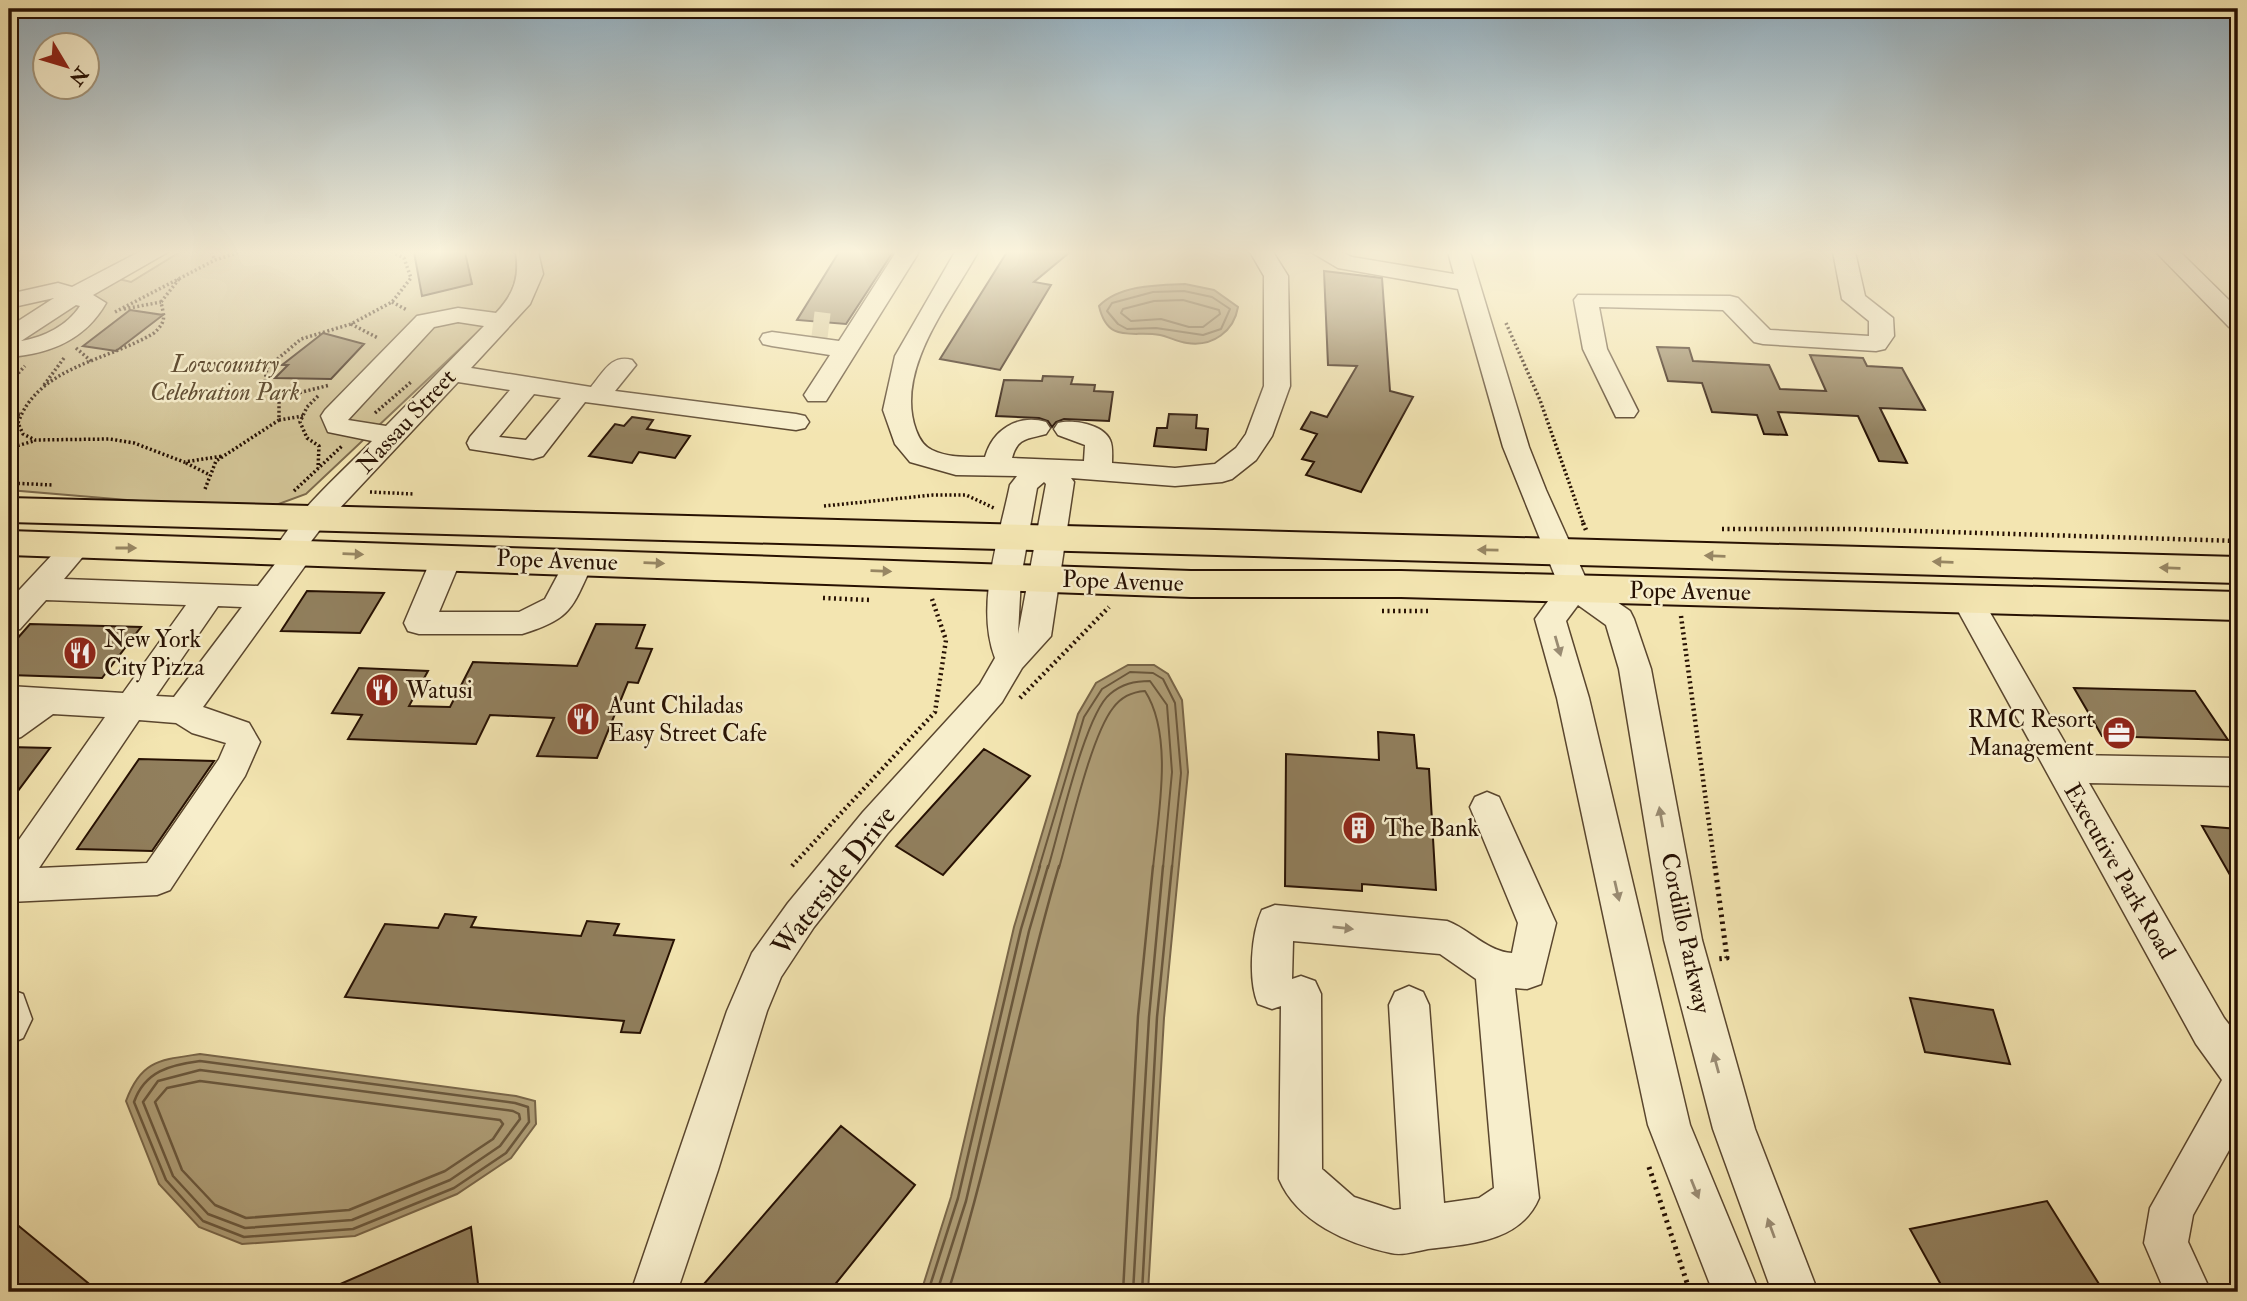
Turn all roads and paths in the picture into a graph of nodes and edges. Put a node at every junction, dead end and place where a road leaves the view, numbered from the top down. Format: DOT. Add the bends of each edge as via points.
graph roads {
  1 [pos="48,313"];
  2 [pos="88,313"];
  3 [pos="113,313"];
  4 [pos="166,313"];
  5 [pos="372,313"];
  6 [pos="508,313"];
  7 [pos="871,313"];
  8 [pos="932,313"];
  9 [pos="1276,313"];
  10 [pos="1476,313"];
  11 [pos="1588,313"];
  12 [pos="1739,313"];
  13 [pos="1873,313"];
  14 [pos="107,316"];
  15 [pos="1503,317"];
  16 [pos="502,321"];
  17 [pos="351,324"];
  18 [pos="9,338"];
  19 [pos="378,338"];
  20 [pos="70,340"];
  21 [pos="854,340"];
  22 [pos="76,347"];
  23 [pos="9,350"];
  24 [pos="91,361"];
  25 [pos="623,365"];
  26 [pos="452,373"];
  27 [pos="330,385"];
  28 [pos="528,385"];
  29 [pos="42,389"];
  30 [pos="273,392"];
  31 [pos="588,395"];
  32 [pos="817,395"];
  33 [pos="1625,411"];
  34 [pos="20,414"];
  35 [pos="9,416"];
  36 [pos="303,416"];
  37 [pos="279,420"];
  38 [pos="796,422"];
  39 [pos="1037,428"];
  40 [pos="1067,429"];
  41 [pos="392,436"];
  42 [pos="35,440"];
  43 [pos="9,448"];
  44 [pos="223,456"];
  45 [pos="184,462"];
  46 [pos="997,467"];
  47 [pos="1044,467"];
  48 [pos="1098,471"];
  49 [pos="210,475"];
  50 [pos="205,489"];
  51 [pos="9,510"];
  52 [pos="1032,539"];
  53 [pos="300,541"];
  54 [pos="9,543"];
  55 [pos="76,547"];
  56 [pos="1560,551"];
  57 [pos="1607,553"];
  58 [pos="447,557"];
  59 [pos="579,561"];
  60 [pos="2238,570"];
  61 [pos="1006,577"];
  62 [pos="1044,579"];
  63 [pos="1575,588"];
  64 [pos="38,589"];
  65 [pos="209,596"];
  66 [pos="265,597"];
  67 [pos="1966,597"];
  68 [pos="932,599"];
  69 [pos="2238,606"];
  70 [pos="9,621"];
  71 [pos="1011,659"];
  72 [pos="9,699"];
  73 [pos="48,701"];
  74 [pos="131,706"];
  75 [pos="182,710"];
  76 [pos="9,729"];
  77 [pos="2062,769"];
  78 [pos="2238,772"];
  79 [pos="1487,807"];
  80 [pos="792,866"];
  81 [pos="9,884"];
  82 [pos="1494,970"];
  83 [pos="1409,1005"];
  84 [pos="9,1007"];
  85 [pos="9,1026"];
  86 [pos="2238,1068"];
  87 [pos="2238,1091"];
  88 [pos="1424,1228"];
  89 [pos="654,1292"];
  90 [pos="1736,1292"];
  91 [pos="1795,1292"];
  92 [pos="2188,1292"];
  1 -- 18 [label="street"];
  2 -- 23 [label="street" via="80,325 25,349"];
  3 -- 14 [label="path"];
  4 -- 24 [label="path" via="164,324 137,344"];
  5 -- 17 [label="path"];
  6 -- 16 [label="street, Nassau Street"];
  7 -- 21 [label="street"];
  8 -- 46 [label="street" via="907,356 896,411 908,444 920,456 948,465"];
  9 -- 48 [label="street" via="1277,386 1259,436 1246,454 1222,473 1175,477"];
  10 -- 56 [label="street" via="1516,447"];
  11 -- 33 [label="street" via="1595,349"];
  12 -- 13 [label="street" via="1763,337 1876,344 1882,337 1881,318"];
  15 -- 57 [label="path" via="1540,400 1587,531"];
  16 -- 26 [label="street, Nassau Street"];
  16 -- 41 [label="street" via="458,315 426,321 334,416 337,426"];
  17 -- 19 [label="path"];
  17 -- 30 [label="path" via="301,339 267,368 265,381"];
  20 -- 22 [label="path"];
  21 -- 21 [label="street" via="821,325 777,329"];
  21 -- 32 [label="street"];
  22 -- 24 [label="path"];
  22 -- 29 [label="path"];
  24 -- 29 [label="path"];
  25 -- 31 [label="street"];
  26 -- 28 [label="street"];
  26 -- 41 [label="street, Nassau Street"];
  27 -- 30 [label="path" via="295,394"];
  28 -- 31 [label="street"];
  28 -- 31 [label="street" via="480,443 533,450"];
  29 -- 34 [label="path"];
  30 -- 37 [label="path" via="279,401"];
  31 -- 38 [label="street"];
  34 -- 35 [label="path"];
  34 -- 42 [label="path" via="23,434"];
  36 -- 37 [label="path"];
  37 -- 44 [label="path"];
  39 -- 46 [label="street" via="1008,435 1000,447"];
  40 -- 48 [label="street" via="1098,442"];
  41 -- 53 [label="street, Nassau Street"];
  42 -- 43 [label="path"];
  42 -- 45 [label="path" via="110,439"];
  44 -- 45 [label="path"];
  44 -- 49 [label="path"];
  45 -- 49 [label="path"];
  46 -- 47 [label="street"];
  47 -- 48 [label="street"];
  47 -- 52 [label="street" via="1060,482"];
  49 -- 50 [label="path"];
  51 -- 53 [label="main road, Pope Avenue"];
  52 -- 53 [label="main road, Pope Avenue"];
  56 -- 52 [label="main road, Pope Avenue, one-way"];
  52 -- 61 [label="street"];
  52 -- 62 [label="street, Waterside Drive"];
  55 -- 53 [label="main road, Pope Avenue, one-way"];
  53 -- 58 [label="main road, Pope Avenue, one-way"];
  53 -- 66 [label="street, Nassau Street"];
  54 -- 55 [label="main road, Pope Avenue"];
  55 -- 64 [label="street"];
  56 -- 57 [label="main road, Pope Avenue"];
  56 -- 63 [label="street"];
  60 -- 57 [label="main road, Pope Avenue, one-way"];
  58 -- 59 [label="main road, Pope Avenue"];
  58 -- 59 [label="street" via="419,623 522,623 557,607"];
  59 -- 61 [label="main road, Pope Avenue, one-way"];
  61 -- 62 [label="main road, Pope Avenue"];
  61 -- 71 [label="street" via="1002,635"];
  62 -- 63 [label="main road, Pope Avenue"];
  62 -- 71 [label="street, Waterside Drive" via="1035,636"];
  63 -- 67 [label="main road, Pope Avenue"];
  63 -- 90 [label="street, one-way" via="1550,618 1573,698 1669,1125"];
  91 -- 63 [label="street, Cordillo Parkway, one-way" via="1734,1129 1683,940 1635,668 1619,619"];
  64 -- 65 [label="street"];
  64 -- 70 [label="street"];
  65 -- 66 [label="street"];
  65 -- 74 [label="street"];
  66 -- 75 [label="street, Nassau Street"];
  67 -- 69 [label="main road, Pope Avenue"];
  67 -- 77 [label="street, Executive Park Road"];
  68 -- 80 [label="path" via="946,640 935,712"];
  71 -- 89 [label="street, Waterside Drive" via="992,693 875,823 766,966"];
  72 -- 73 [label="street"];
  73 -- 74 [label="street"];
  73 -- 76 [label="street"];
  74 -- 75 [label="street"];
  74 -- 81 [label="street"];
  75 -- 81 [label="street" via="204,724 237,732 243,742 233,766 157,880"];
  77 -- 78 [label="street"];
  77 -- 86 [label="street, Executive Park Road" via="2210,1031"];
  79 -- 82 [label="street" via="1536,923 1527,971"];
  82 -- 88 [label="street" via="1517,1198 1487,1219"];
  88 -- 82 [label="street, one-way" via="1394,1232 1341,1215 1301,1178 1287,993 1275,922 1447,938"];
  83 -- 88 [label="street"];
  84 -- 85 [label="street"];
  87 -- 92 [label="street" via="2172,1208 2166,1243"];
}
